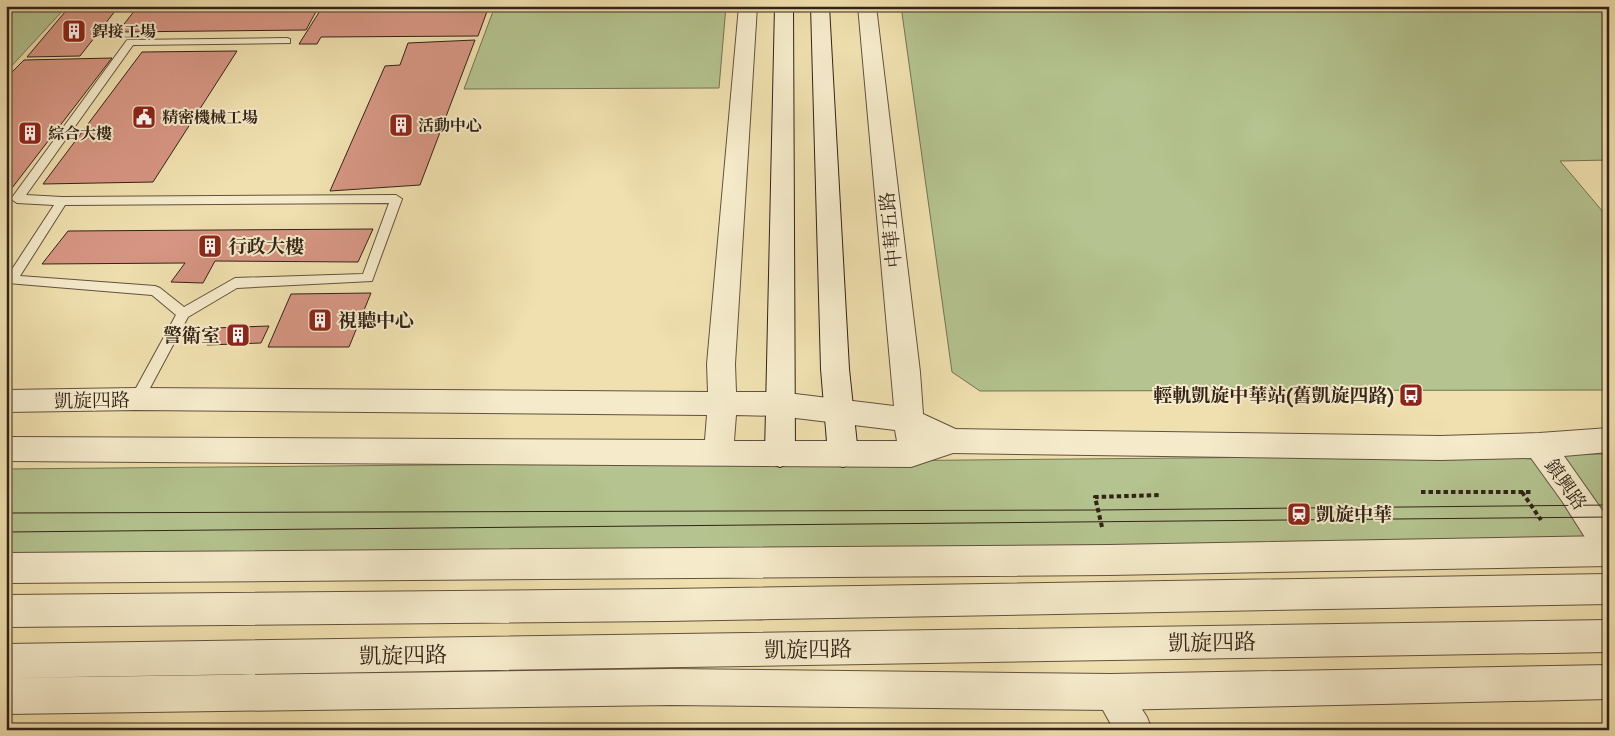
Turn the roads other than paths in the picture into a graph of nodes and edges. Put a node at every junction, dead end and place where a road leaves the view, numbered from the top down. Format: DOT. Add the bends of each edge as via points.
graph roads {
  1 [pos="748,6"];
  2 [pos="784,6"];
  3 [pos="820,6"];
  4 [pos="867,6"];
  5 [pos="287,41"];
  6 [pos="62,202"];
  7 [pos="183,314"];
  8 [pos="137,399"];
  9 [pos="6,401"];
  10 [pos="722,403"];
  11 [pos="779,404"];
  12 [pos="839,410"];
  13 [pos="908,420"];
  14 [pos="1609,440"];
  15 [pos="952,441"];
  16 [pos="1539,445"];
  17 [pos="6,449"];
  18 [pos="719,454"];
  19 [pos="780,454"];
  20 [pos="843,454"];
  21 [pos="911,454"];
  22 [pos="1609,550"];
  23 [pos="6,568"];
  24 [pos="1609,589"];
  25 [pos="6,611"];
  26 [pos="1609,636"];
  27 [pos="6,660"];
  28 [pos="1609,682"];
  29 [pos="1111,692"];
  30 [pos="6,696"];
  31 [pos="1134,730"];
  1 -- 10 [label="street" via="721,364"];
  2 -- 11 [label="street"];
  3 -- 12 [label="street"];
  4 -- 13 [label="street, 中華五路" via="906,372"];
  5 -- 6 [label="lane" via="130,42 17,199"];
  6 -- 7 [label="lane" via="11,280 155,291"];
  6 -- 7 [label="lane" via="396,199 368,278 235,283"];
  7 -- 8 [label="lane"];
  8 -- 9 [label="street, 凱旋四路"];
  8 -- 10 [label="street, 凱旋四路"];
  10 -- 11 [label="street, 凱旋四路"];
  10 -- 18 [label="street"];
  11 -- 12 [label="street, 凱旋四路"];
  11 -- 19 [label="street"];
  12 -- 13 [label="street, 凱旋四路"];
  12 -- 20 [label="street"];
  13 -- 15 [label="street, 凱旋四路"];
  13 -- 21 [label="street, 中華五路"];
  14 -- 16 [label="street, 凱旋四路"];
  15 -- 16 [label="street, 凱旋四路" via="1440,448"];
  15 -- 21 [label="street, 凱旋四路"];
  16 -- 22 [label="street, 鎮興路"];
  17 -- 18 [label="street, 凱旋四路"];
  18 -- 19 [label="street, 凱旋四路"];
  19 -- 20 [label="street, 凱旋四路"];
  20 -- 21 [label="street, 凱旋四路"];
  22 -- 23 [label="street" via="1099,560"];
  24 -- 25 [label="street" via="667,606"];
  26 -- 27 [label="street, 凱旋四路"];
  28 -- 29 [label="street, 凱旋四路"];
  29 -- 30 [label="street, 凱旋四路" via="671,686"];
  29 -- 31 [label="street"];
}
